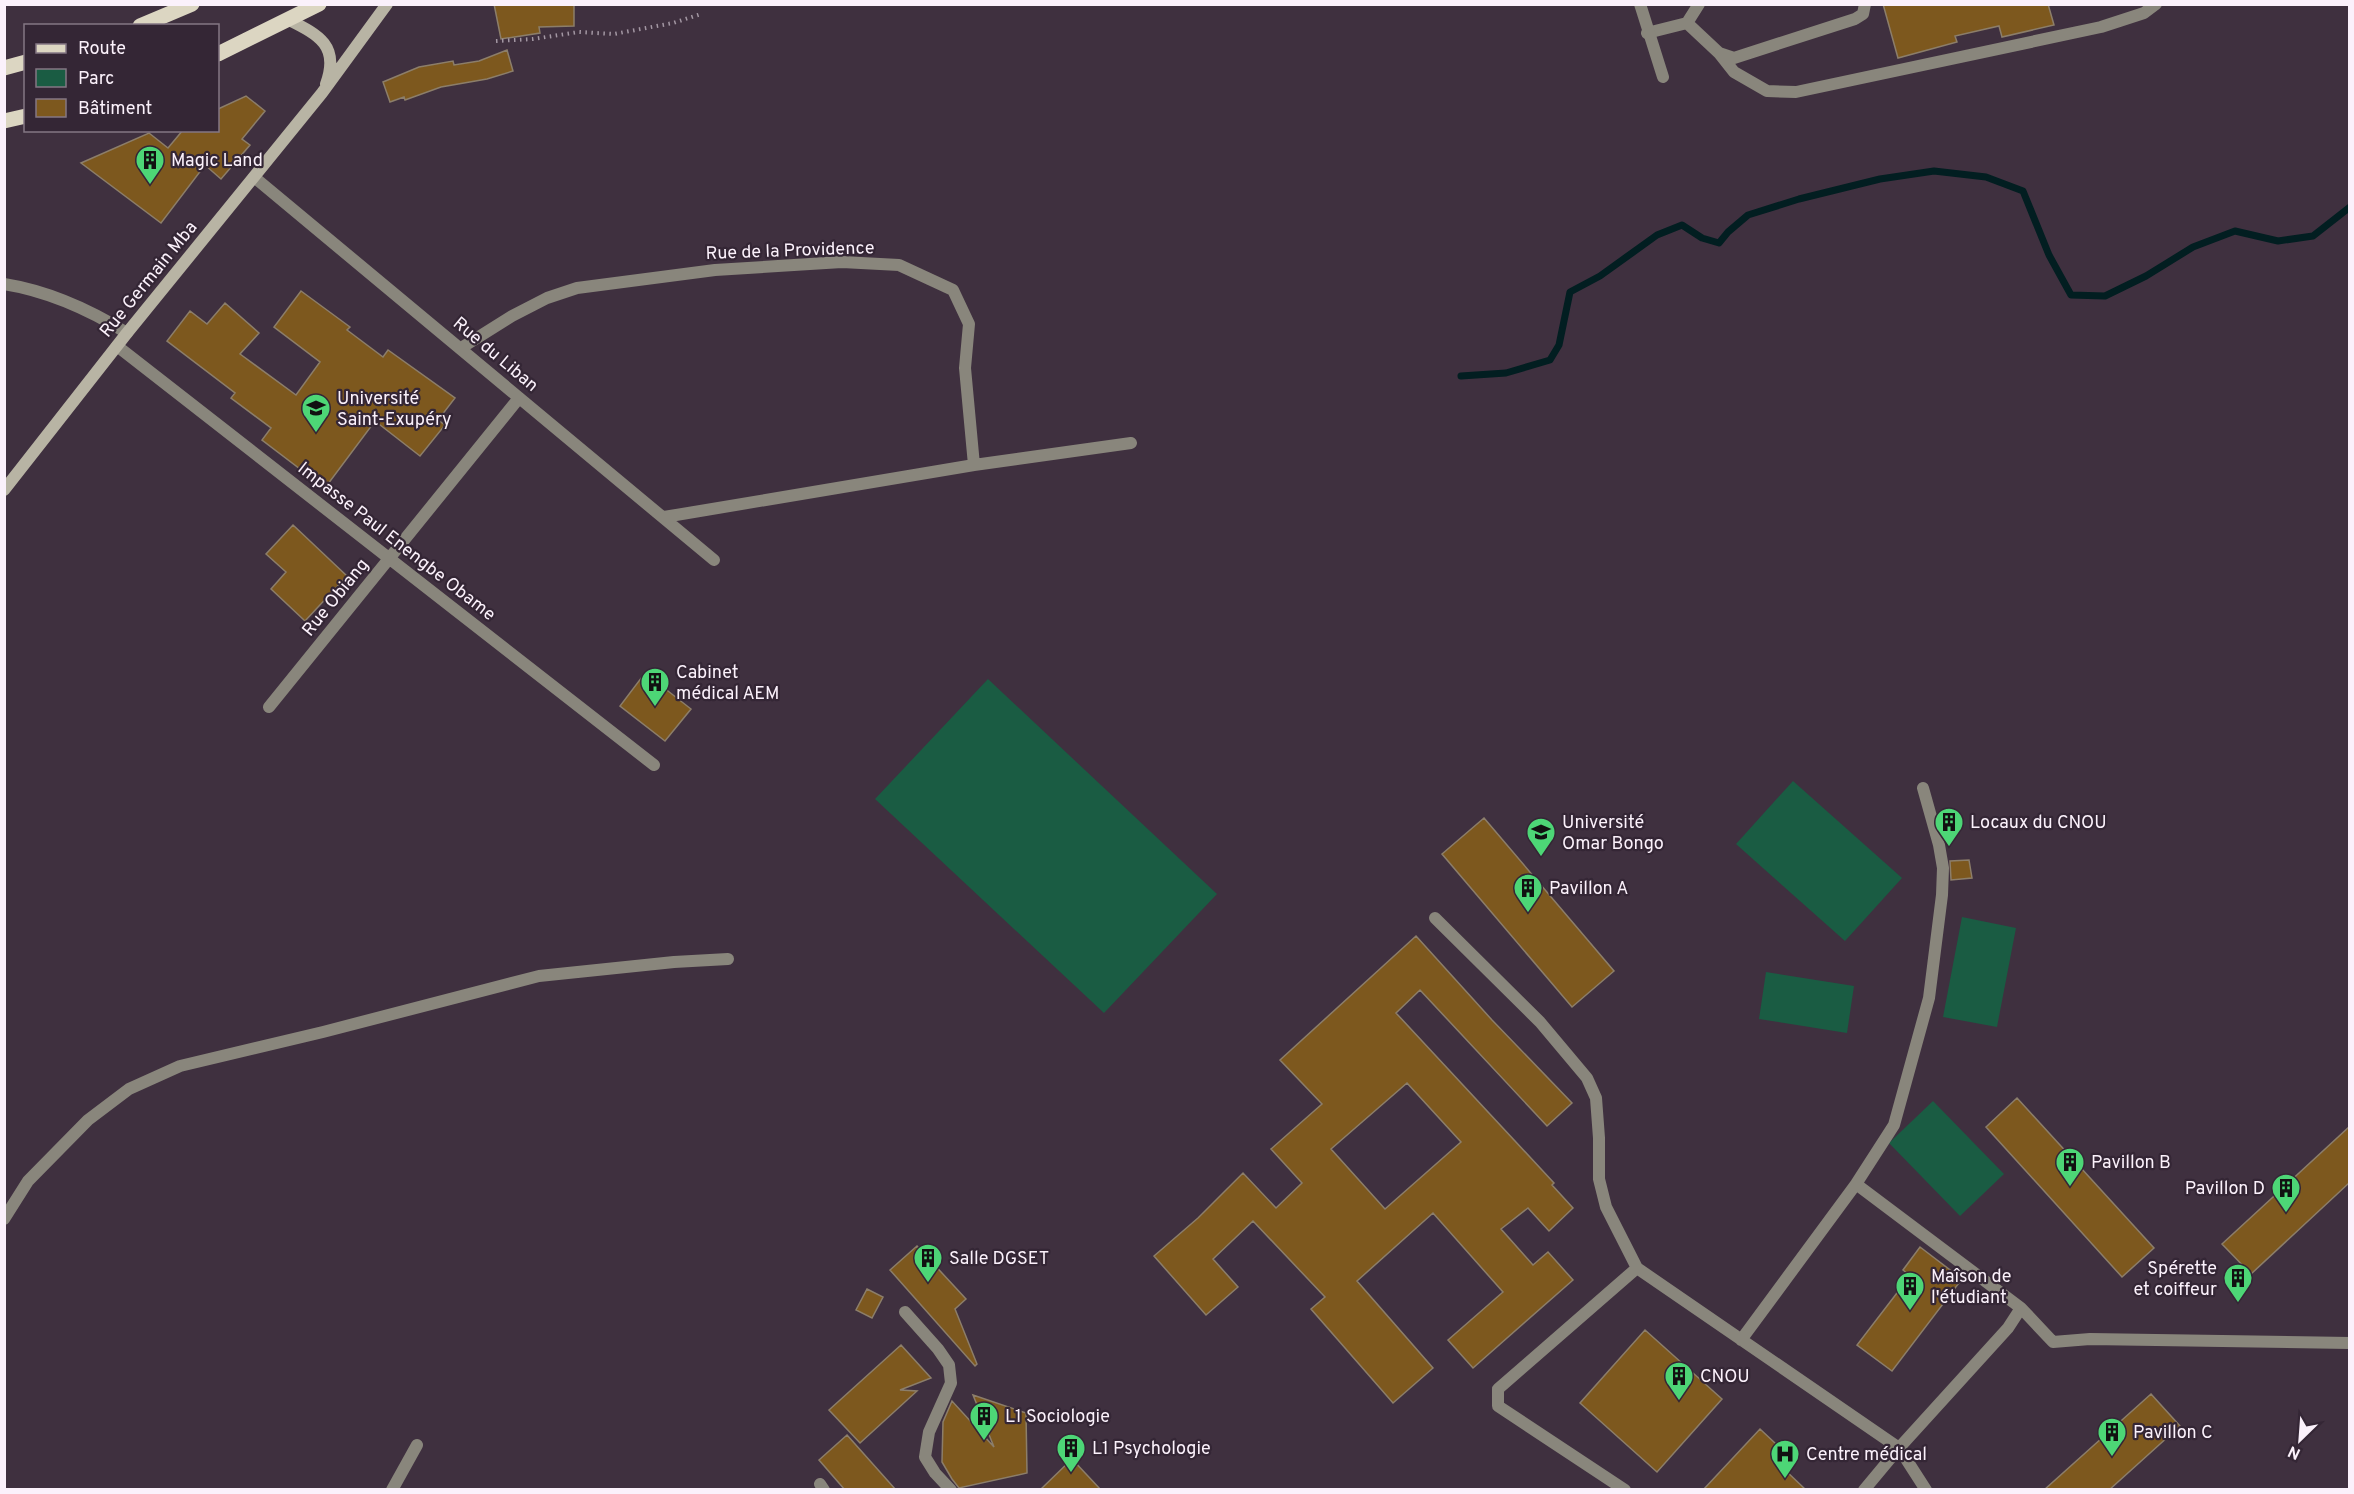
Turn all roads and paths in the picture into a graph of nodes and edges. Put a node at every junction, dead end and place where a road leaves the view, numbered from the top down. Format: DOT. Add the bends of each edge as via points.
graph roads {
  1 [pos="192,4"];
  2 [pos="319,4"];
  3 [pos="387,4"];
  4 [pos="1640,4"];
  5 [pos="1700,4"];
  6 [pos="1865,4"];
  7 [pos="2156,4"];
  8 [pos="701,14"];
  9 [pos="289,20"];
  10 [pos="1687,23"];
  11 [pos="145,24"];
  12 [pos="1647,33"];
  13 [pos="496,41"];
  14 [pos="1719,53"];
  15 [pos="219,54"];
  16 [pos="24,63"];
  17 [pos="4,68"];
  18 [pos="1663,77"];
  19 [pos="322,93"];
  20 [pos="24,116"];
  21 [pos="4,121"];
  22 [pos="254,177"];
  23 [pos="4,284"];
  24 [pos="127,333"];
  25 [pos="117,346"];
  26 [pos="460,348"];
  27 [pos="519,398"];
  28 [pos="1131,443"];
  29 [pos="974,465"];
  30 [pos="4,490"];
  31 [pos="664,517"];
  32 [pos="390,558"];
  33 [pos="714,560"];
  34 [pos="269,707"];
  35 [pos="654,765"];
  36 [pos="1923,788"];
  37 [pos="1436,918"];
  38 [pos="728,959"];
  39 [pos="1856,1184"];
  40 [pos="4,1219"];
  41 [pos="1637,1268"];
  42 [pos="2021,1308"];
  43 [pos="905,1312"];
  44 [pos="1741,1340"];
  45 [pos="2349,1343"];
  46 [pos="417,1445"];
  47 [pos="1899,1448"];
  48 [pos="392,1490"];
  49 [pos="951,1490"];
  50 [pos="1625,1490"];
  51 [pos="1864,1490"];
  52 [pos="1926,1490"];
  1 -- 11 [label="main road"];
  2 -- 9 [label="main road"];
  3 -- 19 [label="street, Rue Germain Mba"];
  4 -- 12 [label="street"];
  5 -- 10 [label="street"];
  6 -- 14 [label="street" via="1863,14 1855,19 1734,58"];
  7 -- 14 [label="street" via="2145,13 2101,27 1796,92 1767,91 1734,72"];
  8 -- 13 [label="path" via="614,34 579,32"];
  9 -- 15 [label="main road"];
  9 -- 19 [label="street" via="317,34 326,46 330,67"];
  10 -- 12 [label="street"];
  10 -- 14 [label="street"];
  12 -- 18 [label="street"];
  16 -- 17 [label="main road"];
  19 -- 22 [label="street, Rue Germain Mba"];
  20 -- 21 [label="main road"];
  22 -- 24 [label="street, Rue Germain Mba"];
  22 -- 26 [label="street, Rue du Liban"];
  23 -- 24 [label="street" via="74,305"];
  24 -- 25 [label="street, Rue Germain Mba"];
  25 -- 30 [label="street, Rue Germain Mba"];
  25 -- 32 [label="street, Impasse Paul Enengbe Obame"];
  26 -- 27 [label="street, Rue du Liban"];
  26 -- 29 [label="street, Rue de la Providence" via="547,298 578,288 715,270 842,262 899,265 952,290 969,324 966,368"];
  27 -- 31 [label="street, Rue du Liban"];
  27 -- 32 [label="street, Rue Obiang"];
  28 -- 29 [label="street"];
  29 -- 31 [label="street"];
  31 -- 33 [label="street, Rue du Liban"];
  32 -- 34 [label="street, Rue Obiang"];
  32 -- 35 [label="street, Impasse Paul Enengbe Obame"];
  36 -- 39 [label="street" via="1943,868 1933,976 1894,1125"];
  37 -- 41 [label="street" via="1540,1022 1587,1078 1596,1098 1599,1179 1606,1207"];
  38 -- 40 [label="street" via="540,976 180,1066 129,1089 88,1120 28,1181"];
  39 -- 42 [label="street"];
  39 -- 44 [label="street"];
  41 -- 44 [label="street"];
  41 -- 50 [label="street" via="1498,1389 1498,1406"];
  42 -- 45 [label="street" via="2053,1342 2090,1339"];
  42 -- 47 [label="street" via="2008,1328"];
  43 -- 49 [label="street" via="950,1365 951,1383 929,1432 925,1456"];
  44 -- 47 [label="street"];
  46 -- 48 [label="street"];
  47 -- 51 [label="street"];
  47 -- 52 [label="street"];
}
